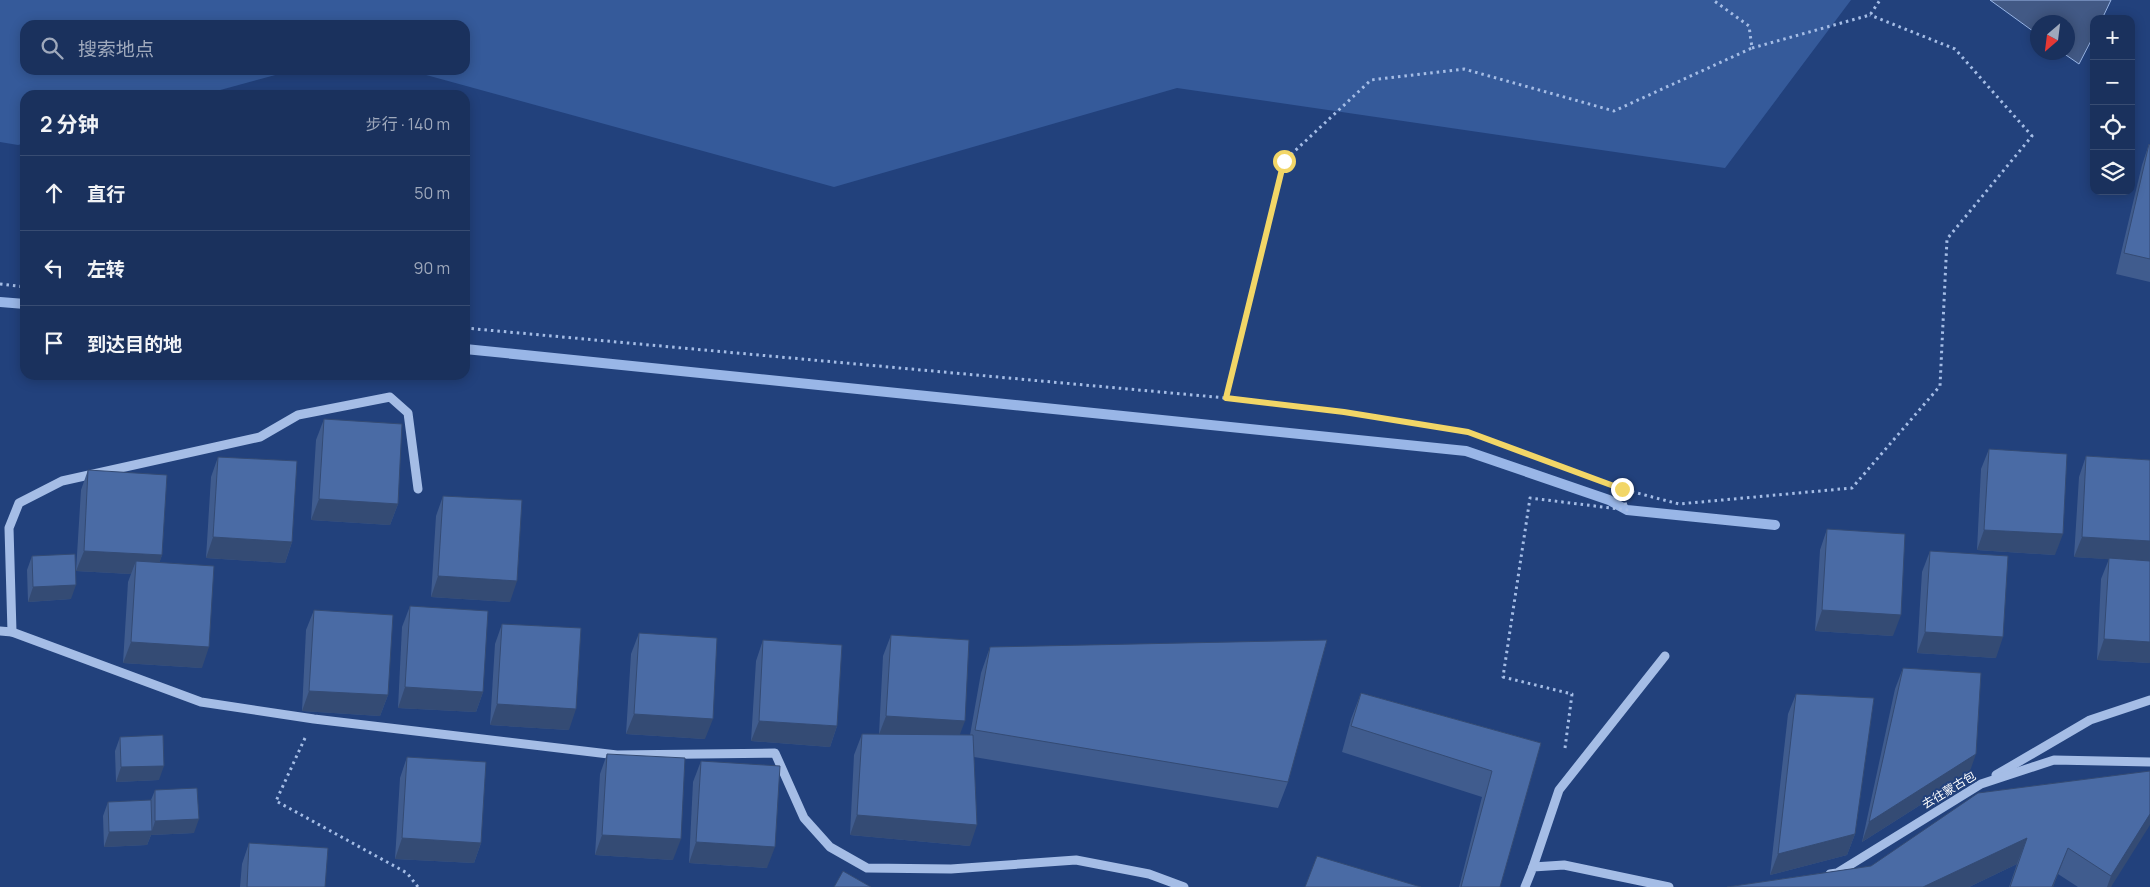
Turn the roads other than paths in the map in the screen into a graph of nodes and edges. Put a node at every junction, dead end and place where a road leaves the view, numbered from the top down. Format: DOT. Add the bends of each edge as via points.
graph roads {
  1 [pos="418,489"];
  2 [pos="0,631"];
  3 [pos="12,632"];
  4 [pos="1665,656"];
  5 [pos="2150,700"];
  6 [pos="2150,762"];
  7 [pos="1981,784"];
  8 [pos="1533,867"];
  9 [pos="1819,877"];
  10 [pos="1184,887"];
  11 [pos="1525,887"];
  12 [pos="1669,887"];
  1 -- 3 [label="street" via="408,413 390,397 298,415 260,437 62,481 20,504 9,528"];
  2 -- 3 [label="street"];
  3 -- 10 [label="street" via="201,702 314,719 616,755 775,753 804,818 830,848 867,868 951,869 1076,860 1149,874"];
  4 -- 8 [label="street" via="1559,790"];
  5 -- 7 [label="street" via="2090,720"];
  6 -- 7 [label="street, 去往蒙古包" via="2054,760"];
  7 -- 9 [label="street, 去往蒙古包" via="1837,873"];
  8 -- 11 [label="street"];
  8 -- 12 [label="street" via="1564,865"];
}
